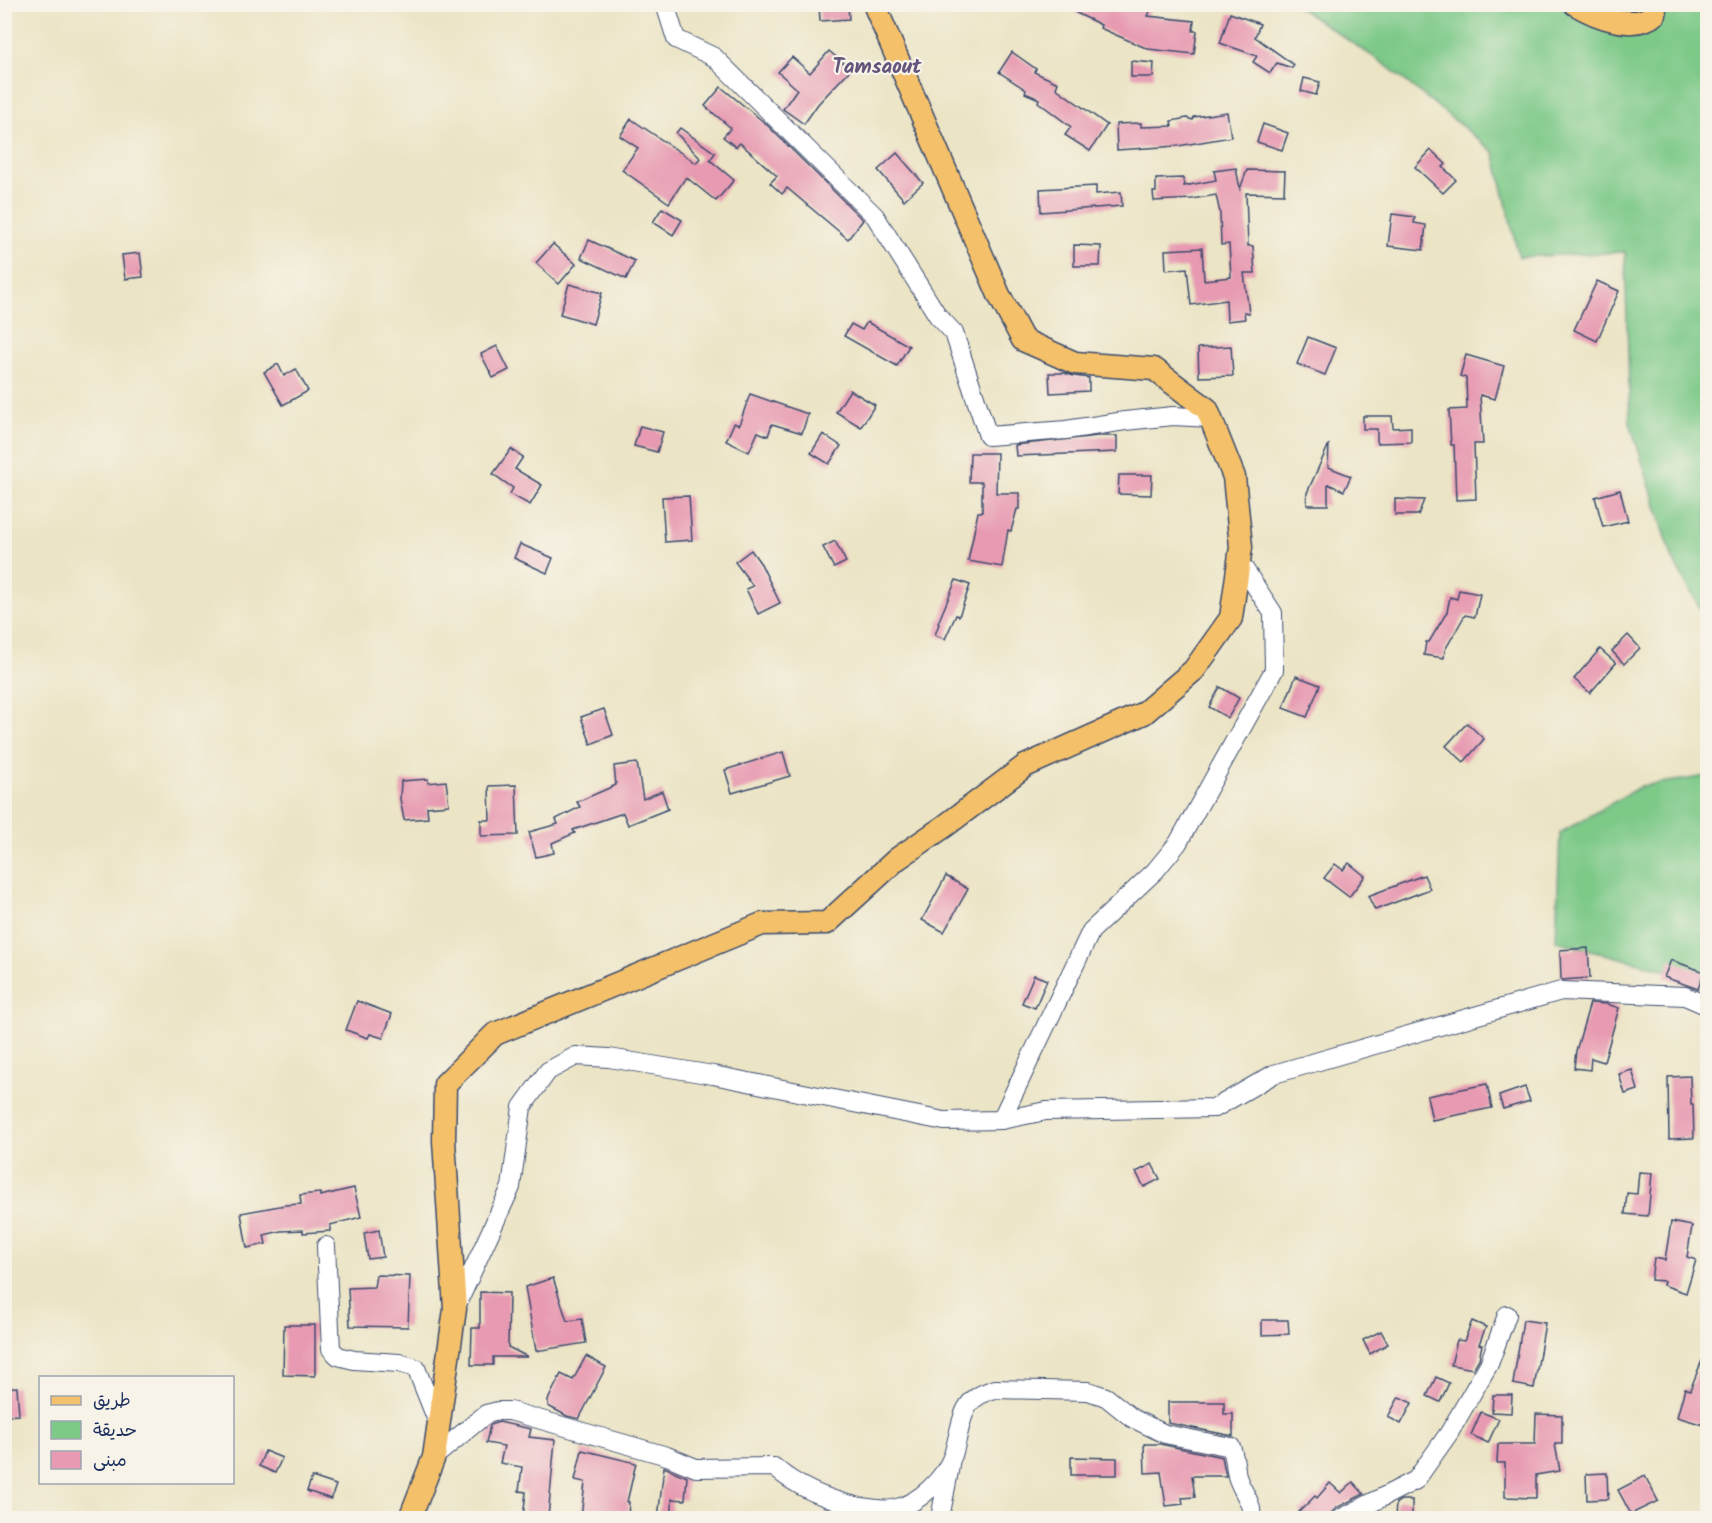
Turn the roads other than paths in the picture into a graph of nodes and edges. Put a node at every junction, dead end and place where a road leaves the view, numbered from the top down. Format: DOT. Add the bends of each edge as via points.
graph roads {
  1 [pos="665,4"];
  2 [pos="874,4"];
  3 [pos="1575,4"];
  4 [pos="1654,4"];
  5 [pos="1211,418"];
  6 [pos="1239,561"];
  7 [pos="1707,1006"];
  8 [pos="1001,1120"];
  9 [pos="326,1246"];
  10 [pos="455,1309"];
  11 [pos="1507,1315"];
  12 [pos="439,1425"];
  13 [pos="434,1457"];
  14 [pos="952,1458"];
  15 [pos="410,1518"];
  16 [pos="940,1518"];
  17 [pos="1251,1518"];
  18 [pos="1342,1518"];
  1 -- 5 [label="street" via="676,39 714,57 875,216 938,316 954,333 988,436 1173,416"];
  2 -- 5 [label="main road" via="999,295 1023,340 1075,363 1154,369 1207,409"];
  3 -- 4 [label="main road" via="1624,22 1650,19 1655,15"];
  5 -- 6 [label="main road" via="1234,477"];
  6 -- 8 [label="street" via="1273,613 1274,670 1178,843 1155,871 1091,930"];
  6 -- 10 [label="main road" via="1231,618 1194,670 1144,713 1025,766 897,859 827,923 762,924 495,1034 445,1084 444,1141"];
  7 -- 8 [label="street" via="1685,996 1561,992 1274,1074 1215,1108 1046,1111"];
  8 -- 10 [label="street" via="944,1121 713,1075 576,1056 548,1071 522,1107 511,1187"];
  9 -- 12 [label="street" via="331,1348 338,1356 354,1360 417,1368"];
  10 -- 12 [label="main road"];
  11 -- 18 [label="street" via="1488,1364 1449,1433 1416,1480"];
  12 -- 13 [label="main road"];
  13 -- 14 [label="street" via="486,1413 510,1411 696,1468 774,1467 787,1479 827,1499 871,1509 893,1509 911,1503 936,1483"];
  13 -- 15 [label="main road"];
  14 -- 16 [label="street"];
  14 -- 17 [label="street" via="967,1406 983,1393 995,1389 1089,1391 1106,1397 1132,1418 1165,1434 1231,1447"];
}
